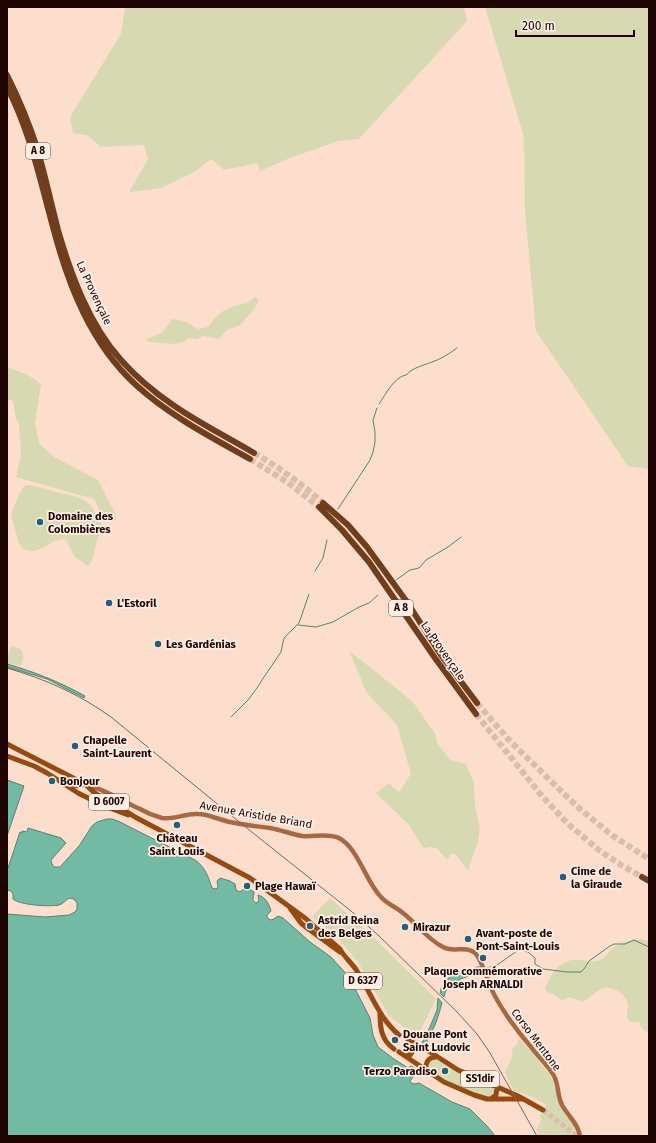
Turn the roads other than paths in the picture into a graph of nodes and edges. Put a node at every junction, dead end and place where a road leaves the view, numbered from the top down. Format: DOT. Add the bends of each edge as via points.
graph roads {
  1 [pos="7,76"];
  2 [pos="7,87"];
  3 [pos="56,230"];
  4 [pos="252,456"];
  5 [pos="477,703"];
  6 [pos="476,714"];
  7 [pos="7,744"];
  8 [pos="7,756"];
  9 [pos="65,784"];
  10 [pos="86,784"];
  11 [pos="93,792"];
  12 [pos="98,796"];
  13 [pos="84,798"];
  14 [pos="98,804"];
  15 [pos="108,808"];
  16 [pos="135,817"];
  17 [pos="642,877"];
  18 [pos="649,881"];
  19 [pos="482,964"];
  20 [pos="380,1013"];
  21 [pos="400,1035"];
  22 [pos="408,1040"];
  23 [pos="413,1044"];
  24 [pos="394,1049"];
  25 [pos="399,1052"];
  26 [pos="406,1056"];
  27 [pos="436,1056"];
  28 [pos="426,1070"];
  29 [pos="497,1087"];
  30 [pos="491,1099"];
  31 [pos="525,1100"];
  32 [pos="543,1110"];
  33 [pos="580,1136"];
  1 -- 3 [label="highway, La Provençale / A 8" via="23,108 37,148"];
  2 -- 3 [label="highway, La Provençale / A 8" via="24,125"];
  3 -- 4 [label="highway, La Provençale / A 8" via="75,281 113,361 137,386 162,406"];
  5 -- 6 [label="highway, La Provençale / A 8" via="367,547 348,525 321,505 369,562"];
  7 -- 10 [label="main road, D 6007"];
  8 -- 9 [label="main road, D 6007" via="34,766"];
  9 -- 10 [label="main road, Avenue Aristide Briand / D 6007"];
  9 -- 13 [label="main road, D 6007"];
  10 -- 11 [label="main road, D 6007"];
  10 -- 19 [label="main road, Avenue Aristide Briand / D 6007" via="162,818 204,815 302,836 339,838 356,857 385,901 413,921 442,947 472,950"];
  11 -- 12 [label="main road, D 6007"];
  11 -- 13 [label="main road"];
  12 -- 14 [label="main road"];
  12 -- 16 [label="main road, D 6007"];
  13 -- 14 [label="main road, D 6007"];
  14 -- 15 [label="main road, D 6007"];
  15 -- 16 [label="main road, D 6327"];
  16 -- 20 [label="main road, D 6327" via="250,878 311,923 340,949 360,976"];
  17 -- 18 [label="highway"];
  19 -- 33 [label="main road, Corso Mentone" via="502,1010 554,1077 560,1100 576,1124"];
  20 -- 21 [label="main road, D 6327"];
  20 -- 24 [label="main road, D 6327" via="384,1037"];
  22 -- 23 [label="main road"];
  23 -- 26 [label="main road" via="414,1049"];
  23 -- 27 [label="main road, SS1dir"];
  25 -- 26 [label="main road"];
  26 -- 28 [label="main road, SS1dir"];
  27 -- 28 [label="main road" via="427,1061"];
  27 -- 29 [label="main road, SS1dir" via="458,1070"];
  28 -- 30 [label="main road, SS1dir" via="452,1086 480,1098"];
  29 -- 30 [label="main road" via="496,1095"];
  29 -- 31 [label="main road, SS1dir"];
  30 -- 31 [label="main road, SS1dir"];
  31 -- 32 [label="main road, SS1dir"];
}
